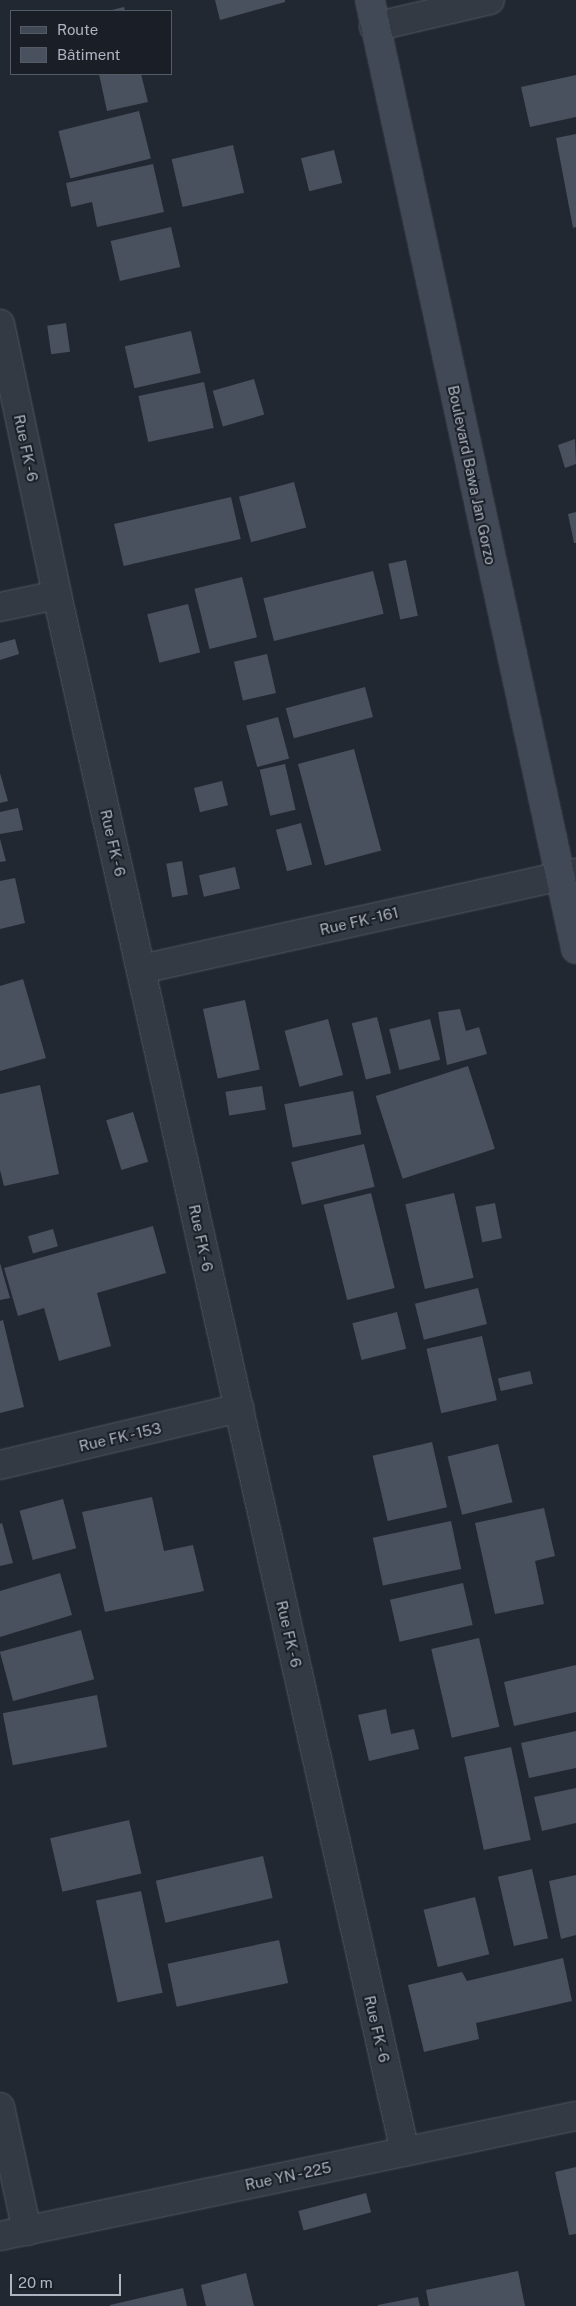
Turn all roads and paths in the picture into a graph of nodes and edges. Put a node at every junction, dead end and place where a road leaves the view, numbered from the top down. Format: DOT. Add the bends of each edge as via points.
graph roads {
  1 [pos="370,0"];
  2 [pos="490,0"];
  3 [pos="374,27"];
  4 [pos="0,324"];
  5 [pos="57,594"];
  6 [pos="0,607"];
  7 [pos="568,874"];
  8 [pos="576,949"];
  9 [pos="142,969"];
  10 [pos="239,1408"];
  11 [pos="0,1464"];
  12 [pos="0,2107"];
  13 [pos="576,2116"];
  14 [pos="404,2152"];
  15 [pos="27,2231"];
  16 [pos="0,2236"];
  1 -- 3 [label="main road, Boulevard Bawa Jan Gorzo"];
  2 -- 3 [label="street"];
  3 -- 7 [label="main road, Boulevard Bawa Jan Gorzo"];
  4 -- 5 [label="street, Rue FK - 6"];
  5 -- 6 [label="street"];
  5 -- 9 [label="street, Rue FK - 6"];
  7 -- 8 [label="main road, Boulevard Bawa Jan Gorzo"];
  7 -- 9 [label="street, Rue FK - 161"];
  9 -- 10 [label="street, Rue FK - 6"];
  10 -- 11 [label="street, Rue FK - 153"];
  10 -- 14 [label="street, Rue FK - 6"];
  12 -- 15 [label="street"];
  13 -- 14 [label="street, Rue YN - 225"];
  14 -- 15 [label="street, Rue YN - 225"];
  15 -- 16 [label="street, Rue YN - 225"];
}
